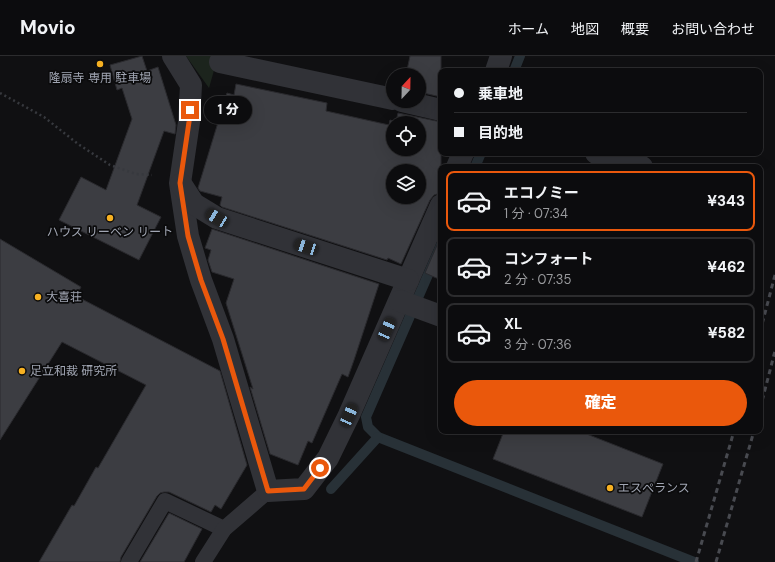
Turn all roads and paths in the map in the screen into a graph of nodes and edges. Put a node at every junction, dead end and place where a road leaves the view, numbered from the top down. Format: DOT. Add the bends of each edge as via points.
graph roads {
  1 [pos="173,56"];
  2 [pos="501,56"];
  3 [pos="220,62"];
  4 [pos="497,68"];
  5 [pos="0,93"];
  6 [pos="386,98"];
  7 [pos="426,107"];
  8 [pos="438,109"];
  9 [pos="606,156"];
  10 [pos="632,164"];
  11 [pos="180,183"];
  12 [pos="438,212"];
  13 [pos="408,280"];
  14 [pos="400,301"];
  15 [pos="438,315"];
  16 [pos="268,491"];
  17 [pos="224,529"];
  18 [pos="129,562"];
  19 [pos="203,562"];
  1 -- 11 [label="street" via="191,86 189,122"];
  2 -- 4 [label="street"];
  3 -- 6 [label="street"];
  5 -- 11 [label="path" via="44,117 110,165 136,174 160,175"];
  7 -- 8 [label="street"];
  9 -- 10 [label="street"];
  11 -- 13 [label="street" via="194,204 217,218"];
  11 -- 16 [label="street" via="188,236 223,339"];
  12 -- 13 [label="street"];
  13 -- 14 [label="street"];
  14 -- 15 [label="street"];
  14 -- 16 [label="street" via="328,458 304,489"];
  16 -- 17 [label="lane"];
  17 -- 18 [label="lane" via="165,501"];
  17 -- 19 [label="lane"];
}
